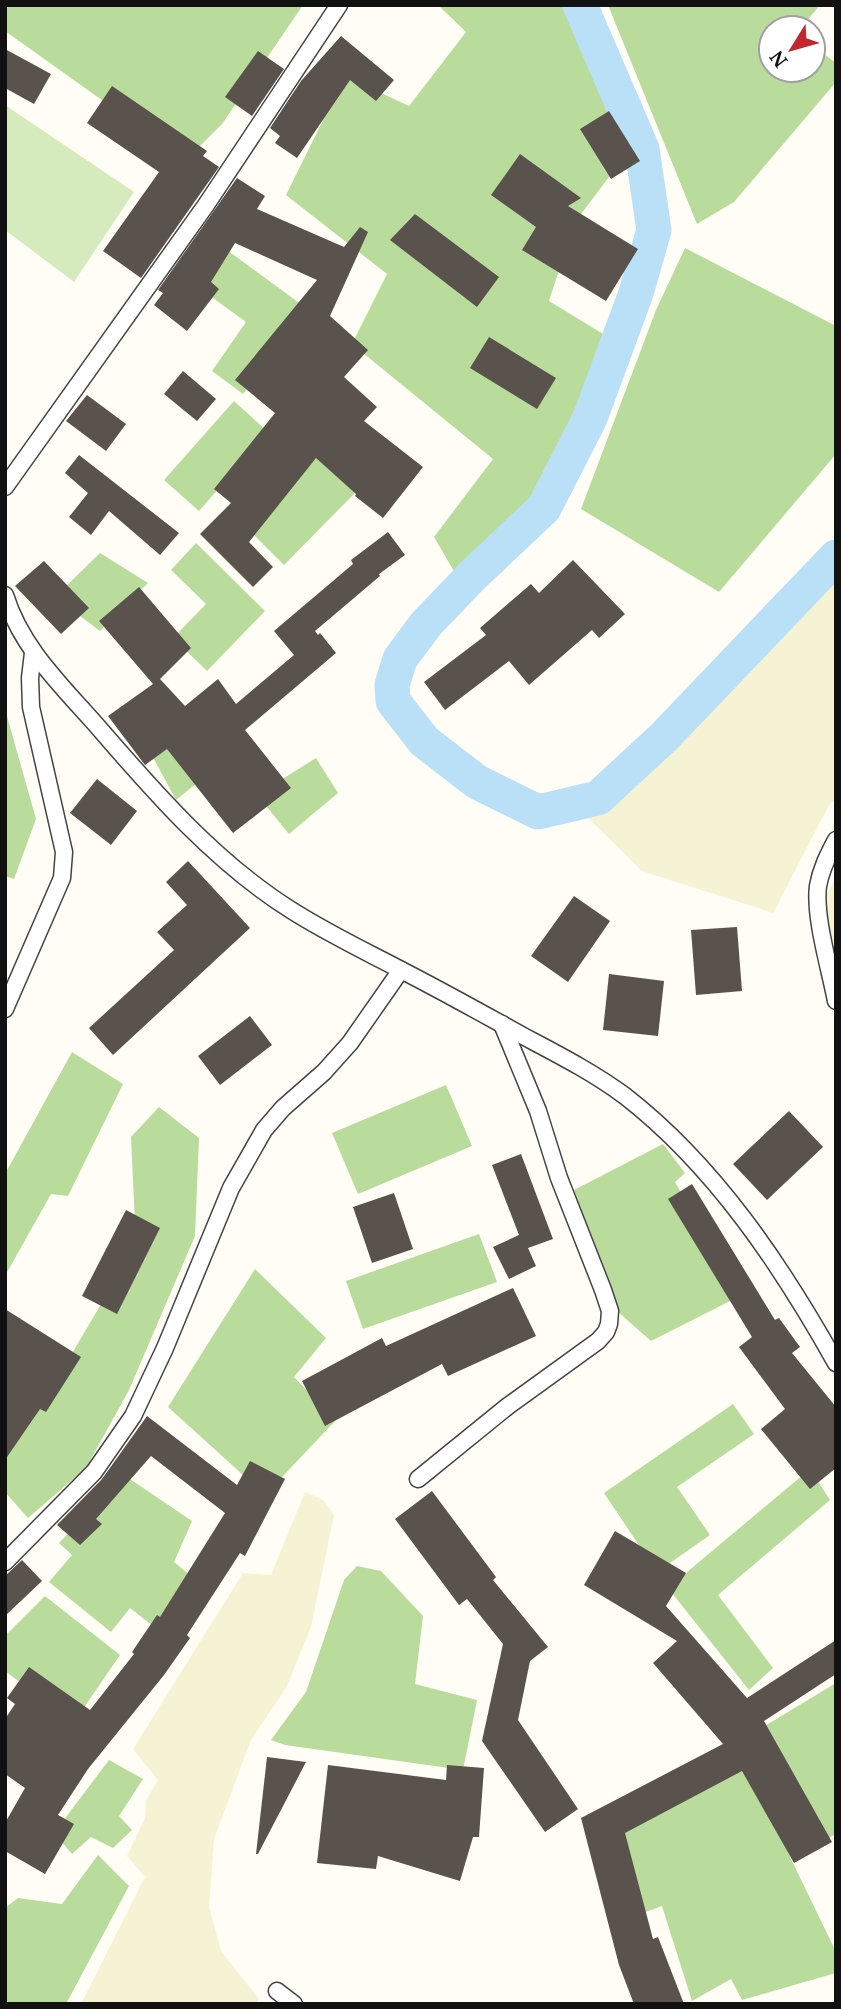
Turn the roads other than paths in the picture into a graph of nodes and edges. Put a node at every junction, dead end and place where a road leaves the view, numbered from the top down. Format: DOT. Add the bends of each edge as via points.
graph roads {
  1 [pos="339,5"];
  2 [pos="5,487"];
  3 [pos="5,596"];
  4 [pos="33,653"];
  5 [pos="836,840"];
  6 [pos="401,970"];
  7 [pos="836,1001"];
  8 [pos="5,1009"];
  9 [pos="502,1024"];
  10 [pos="836,1363"];
  11 [pos="418,1479"];
  12 [pos="5,1562"];
  13 [pos="277,1991"];
  14 [pos="294,2004"];
  1 -- 2 [label="lane" via="206,205"];
  3 -- 4 [label="lane"];
  4 -- 6 [label="lane" via="136,770 229,865 289,909"];
  4 -- 8 [label="lane" via="31,707 64,852 62,878"];
  5 -- 7 [label="lane" via="818,888"];
  6 -- 9 [label="lane"];
  6 -- 12 [label="lane" via="350,1043 264,1130 231,1188 133,1416 94,1472"];
  9 -- 10 [label="lane" via="587,1070 677,1142 724,1194"];
  9 -- 11 [label="lane" via="603,1290 609,1324 598,1341"];
  13 -- 14 [label="lane"];
}
